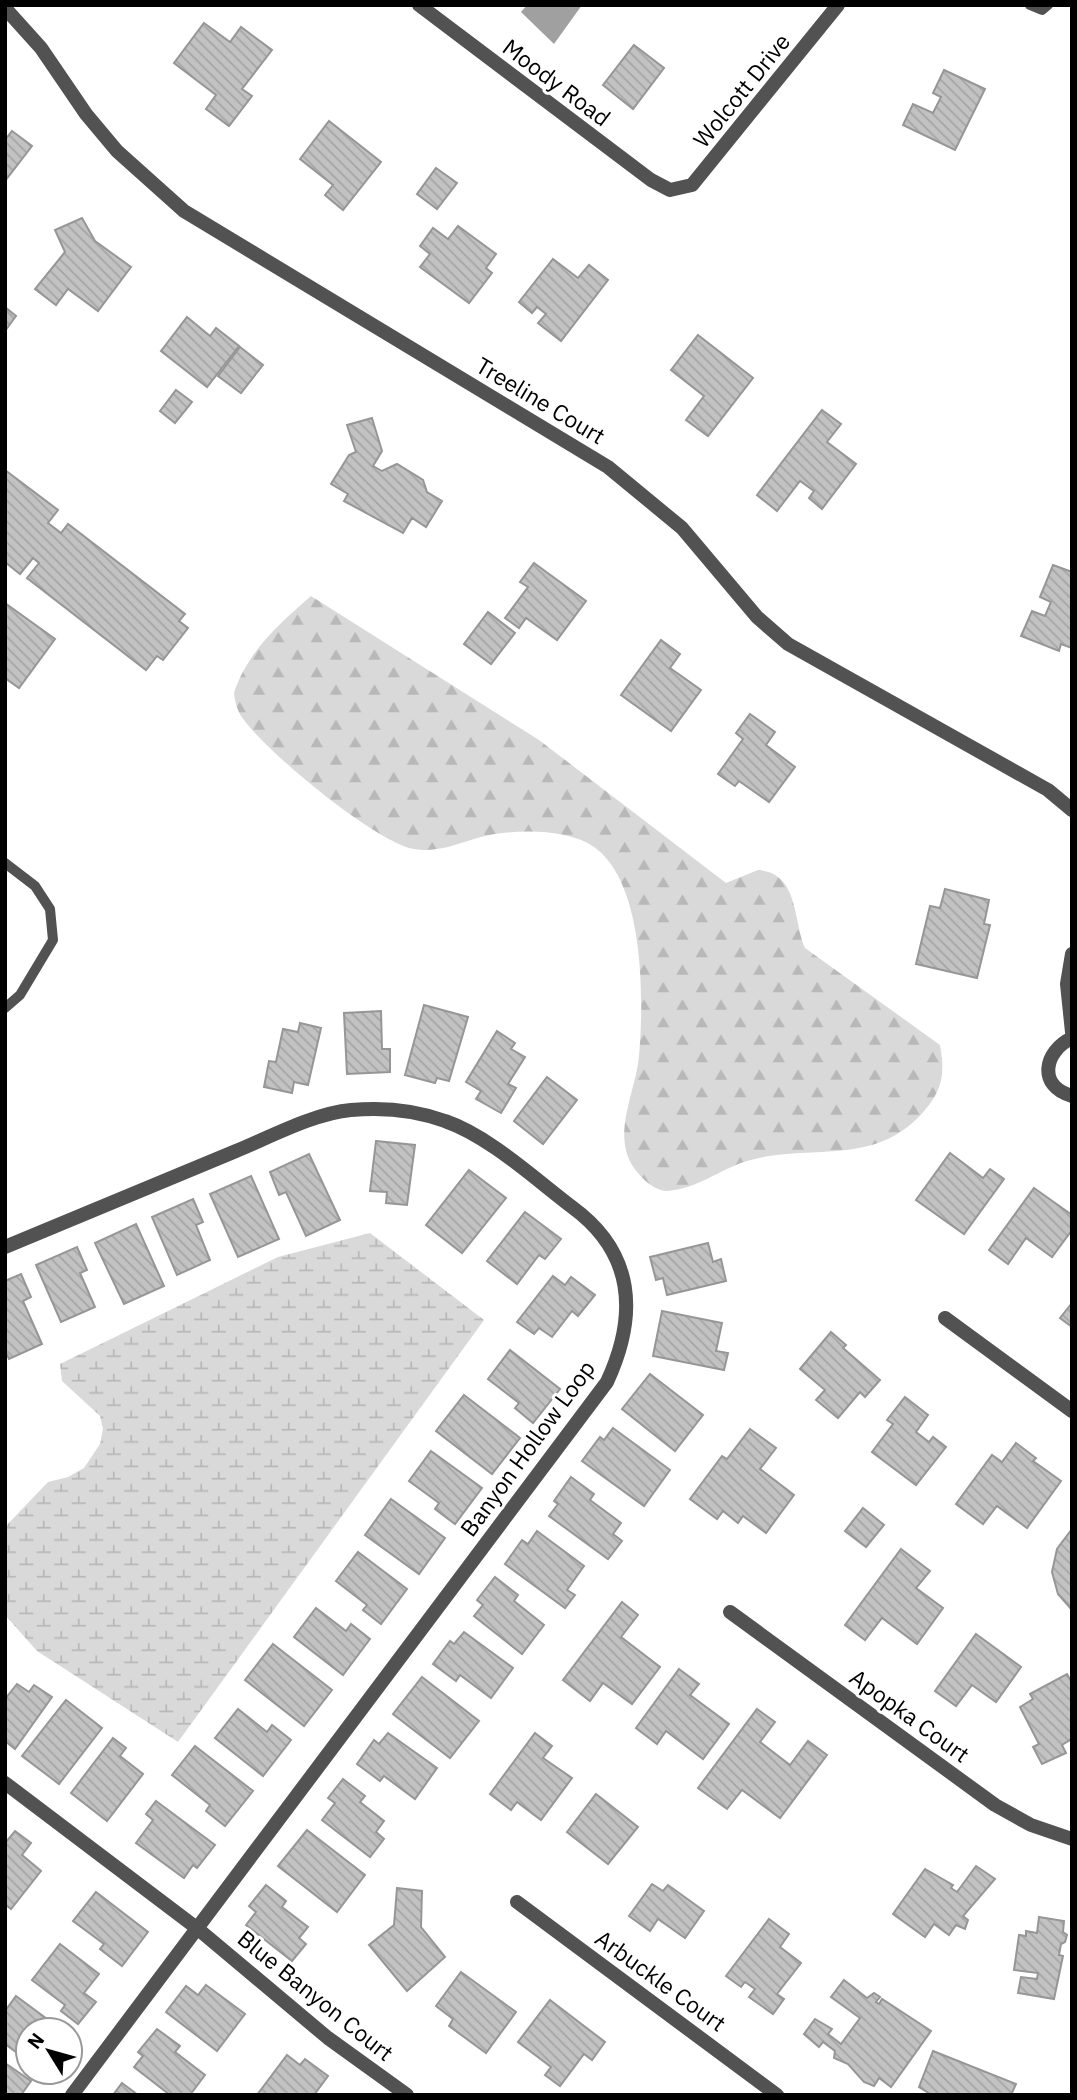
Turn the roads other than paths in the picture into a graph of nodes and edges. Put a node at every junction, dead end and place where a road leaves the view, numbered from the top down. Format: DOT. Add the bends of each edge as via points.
graph roads {
  1 [pos="419,5"];
  2 [pos="838,5"];
  3 [pos="1030,5"];
  4 [pos="1048,5"];
  5 [pos="5,8"];
  6 [pos="670,190"];
  7 [pos="1072,810"];
  8 [pos="5,863"];
  9 [pos="1072,954"];
  10 [pos="5,1008"];
  11 [pos="1072,1032"];
  12 [pos="1072,1038"];
  13 [pos="1072,1096"];
  14 [pos="5,1247"];
  15 [pos="945,1318"];
  16 [pos="1072,1411"];
  17 [pos="730,1612"];
  18 [pos="5,1783"];
  19 [pos="1072,1839"];
  20 [pos="517,1902"];
  21 [pos="198,1929"];
  22 [pos="72,2095"];
  23 [pos="407,2095"];
  24 [pos="777,2095"];
  1 -- 6 [label="street, Moody Road" via="598,142"];
  2 -- 6 [label="street, Wolcott Drive" via="692,185"];
  3 -- 4 [label="lane" via="1042,10"];
  5 -- 7 [label="street, Treeline Court" via="41,48 117,151 184,211 608,467 682,528 757,617 788,644 1048,790"];
  8 -- 10 [label="lane" via="35,886 50,909 53,940 20,995"];
  9 -- 11 [label="street" via="1068,984"];
  12 -- 13 [label="street" via="1052,1052 1048,1068 1059,1090"];
  14 -- 21 [label="street, Banyon Hollow Loop" via="295,1126 348,1110 401,1109 474,1134 579,1212 602,1233 619,1266 628,1304 626,1330 607,1382"];
  15 -- 16 [label="street"];
  17 -- 19 [label="street, Apopka Court" via="995,1805 1031,1825"];
  18 -- 21 [label="street, Blue Banyon Court"];
  20 -- 24 [label="street, Arbuckle Court"];
  21 -- 22 [label="street, Banyon Hollow Loop"];
  21 -- 23 [label="street, Blue Banyon Court" via="328,2038"];
}
